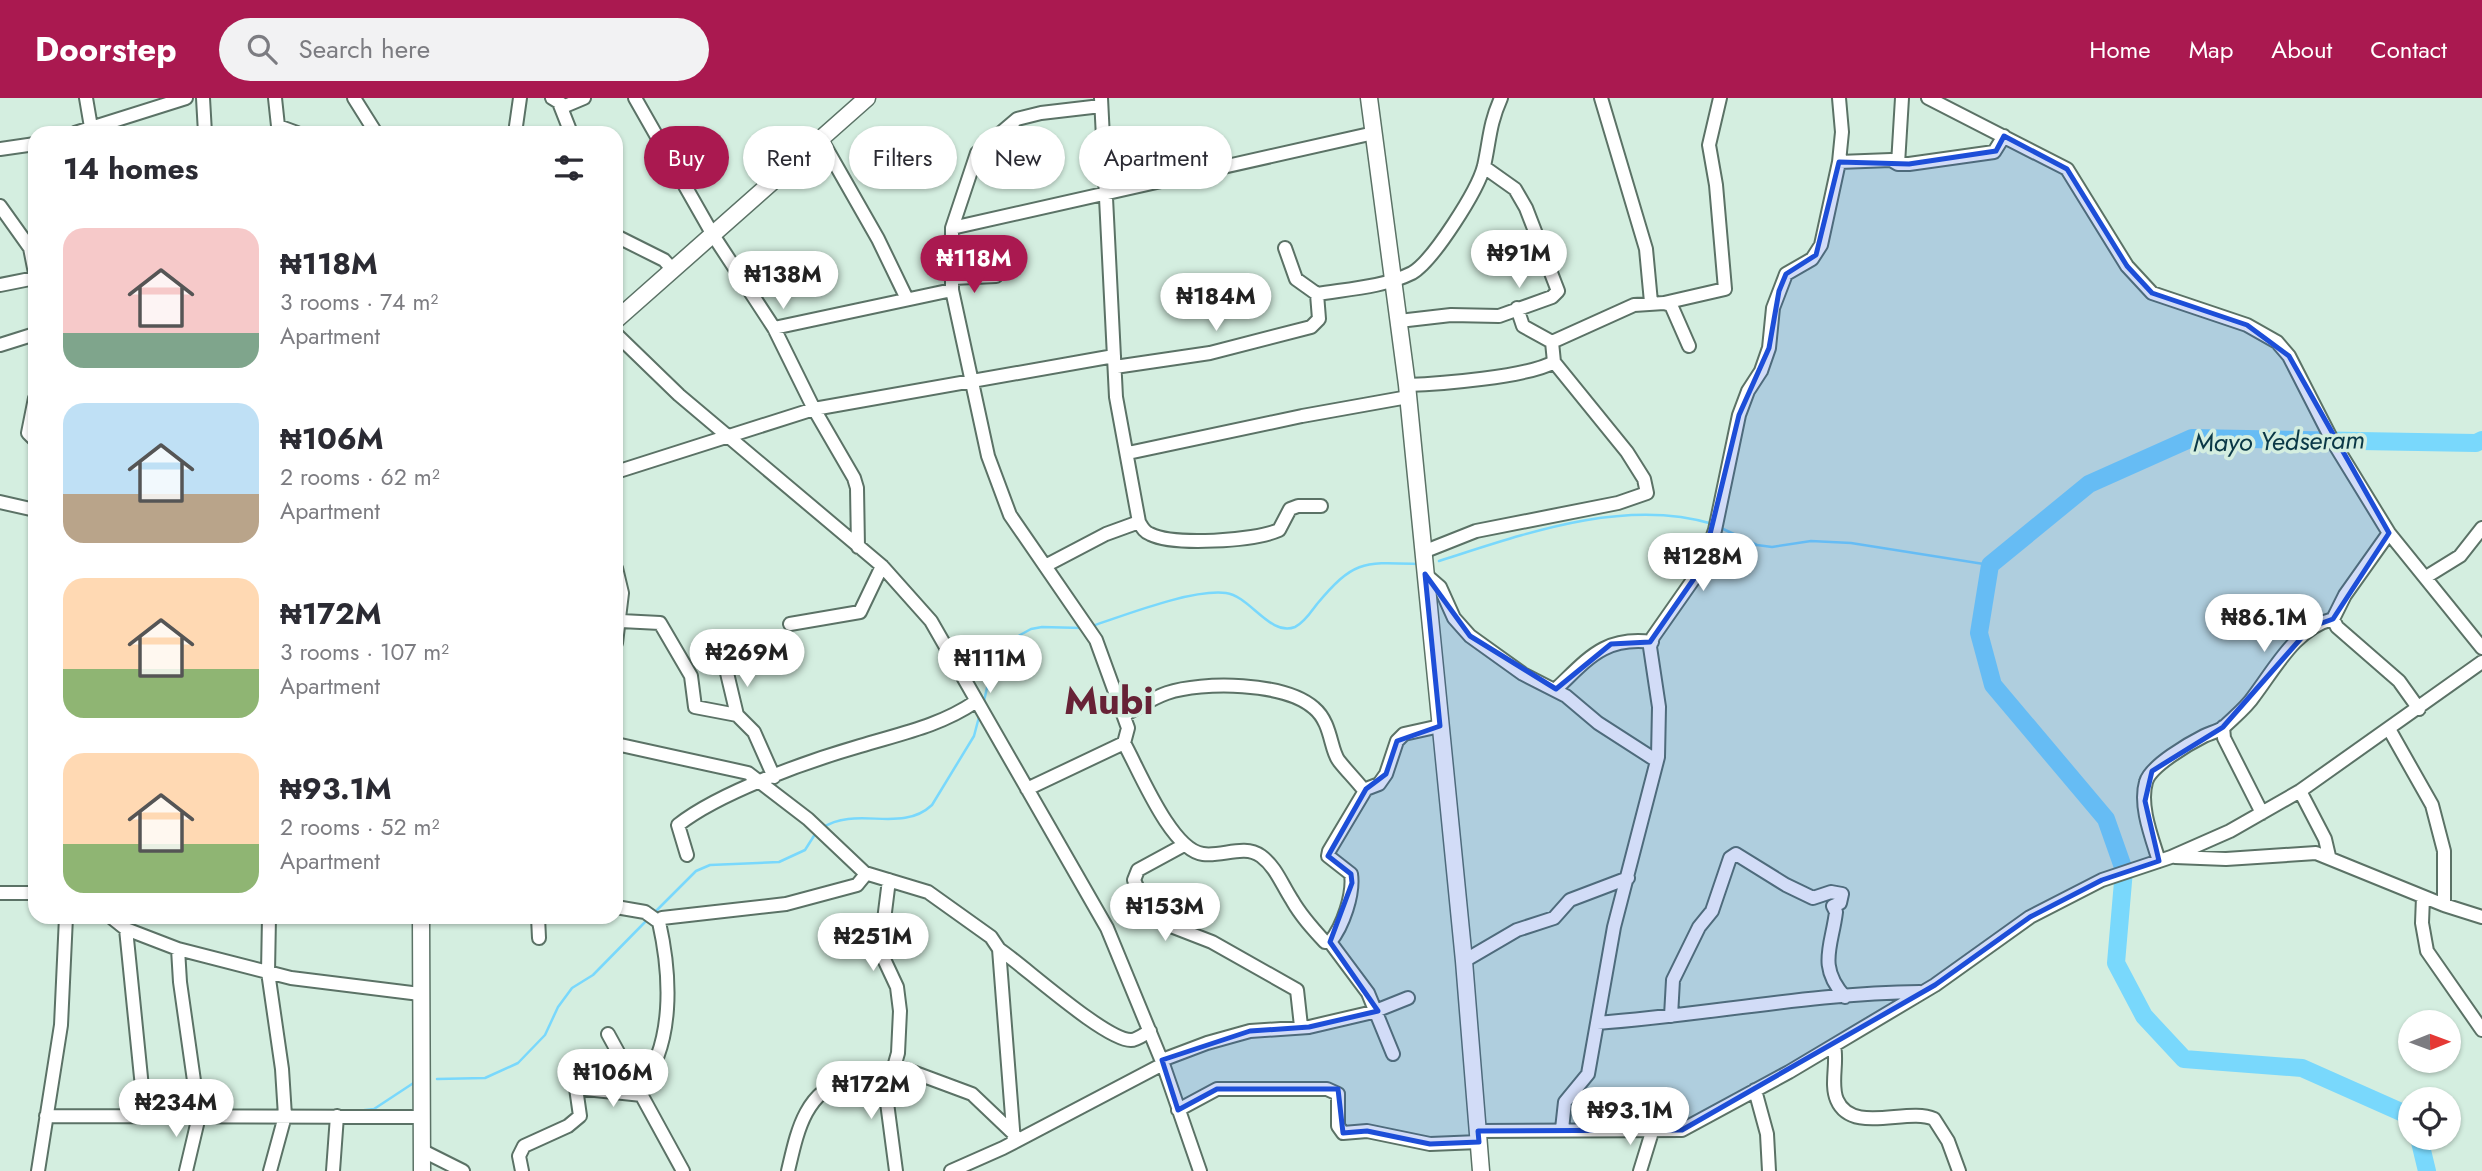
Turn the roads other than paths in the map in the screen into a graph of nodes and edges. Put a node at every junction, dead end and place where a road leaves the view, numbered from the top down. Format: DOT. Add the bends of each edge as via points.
graph roads {
  1 [pos="86,98"];
  2 [pos="135,98"];
  3 [pos="186,98"];
  4 [pos="203,98"];
  5 [pos="275,98"];
  6 [pos="354,98"];
  7 [pos="520,98"];
  8 [pos="584,98"];
  9 [pos="635,98"];
  10 [pos="867,98"];
  11 [pos="1369,98"];
  12 [pos="1501,98"];
  13 [pos="1601,98"];
  14 [pos="1720,98"];
  15 [pos="1839,98"];
  16 [pos="1902,98"];
  17 [pos="1928,98"];
  18 [pos="556,102"];
  19 [pos="1101,102"];
  20 [pos="132,114"];
  21 [pos="91,126"];
  22 [pos="102,126"];
  23 [pos="205,126"];
  24 [pos="278,126"];
  25 [pos="372,126"];
  26 [pos="516,126"];
  27 [pos="568,126"];
  28 [pos="835,127"];
  29 [pos="1374,133"];
  30 [pos="2004,136"];
  31 [pos="28,145"];
  32 [pos="0,149"];
  33 [pos="1839,162"];
  34 [pos="835,164"];
  35 [pos="1898,164"];
  36 [pos="1484,167"];
  37 [pos="765,189"];
  38 [pos="1105,196"];
  39 [pos="0,206"];
  40 [pos="952,228"];
  41 [pos="713,235"];
  42 [pos="623,240"];
  43 [pos="28,245"];
  44 [pos="1285,248"];
  45 [pos="673,270"];
  46 [pos="996,276"];
  47 [pos="28,279"];
  48 [pos="1394,281"];
  49 [pos="952,284"];
  50 [pos="0,285"];
  51 [pos="1317,294"];
  52 [pos="906,299"];
  53 [pos="1658,302"];
  54 [pos="1517,308"];
  55 [pos="623,314"];
  56 [pos="1399,321"];
  57 [pos="774,328"];
  58 [pos="28,336"];
  59 [pos="623,341"];
  60 [pos="1552,342"];
  61 [pos="0,345"];
  62 [pos="1689,346"];
  63 [pos="1114,361"];
  64 [pos="1553,362"];
  65 [pos="972,380"];
  66 [pos="1408,391"];
  67 [pos="814,409"];
  68 [pos="727,435"];
  69 [pos="1128,453"];
  70 [pos="623,470"];
  71 [pos="0,502"];
  72 [pos="1321,506"];
  73 [pos="28,508"];
  74 [pos="1139,522"];
  75 [pos="2482,528"];
  76 [pos="2389,533"];
  77 [pos="858,547"];
  78 [pos="1423,552"];
  79 [pos="882,566"];
  80 [pos="1045,566"];
  81 [pos="1425,573"];
  82 [pos="2426,577"];
  83 [pos="2333,619"];
  84 [pos="623,621"];
  85 [pos="790,624"];
  86 [pos="1652,642"];
  87 [pos="2482,648"];
  88 [pos="2482,662"];
  89 [pos="727,673"];
  90 [pos="1556,689"];
  91 [pos="975,702"];
  92 [pos="2419,709"];
  93 [pos="737,715"];
  94 [pos="1124,715"];
  95 [pos="1440,726"];
  96 [pos="2223,727"];
  97 [pos="2389,729"];
  98 [pos="1124,743"];
  99 [pos="623,746"];
  100 [pos="1657,761"];
  101 [pos="768,779"];
  102 [pos="1027,789"];
  103 [pos="1366,789"];
  104 [pos="2300,791"];
  105 [pos="2262,813"];
  106 [pos="1184,845"];
  107 [pos="687,855"];
  108 [pos="2329,856"];
  109 [pos="2165,859"];
  110 [pos="866,874"];
  111 [pos="1628,878"];
  112 [pos="889,880"];
  113 [pos="0,893"];
  114 [pos="28,893"];
  115 [pos="2423,897"];
  116 [pos="2444,905"];
  117 [pos="623,908"];
  118 [pos="2482,917"];
  119 [pos="657,921"];
  120 [pos="66,924"];
  121 [pos="120,924"];
  122 [pos="269,924"];
  123 [pos="421,924"];
  124 [pos="539,924"];
  125 [pos="126,929"];
  126 [pos="540,938"];
  127 [pos="1330,942"];
  128 [pos="178,949"];
  129 [pos="999,949"];
  130 [pos="1464,961"];
  131 [pos="268,972"];
  132 [pos="1922,992"];
  133 [pos="421,994"];
  134 [pos="1845,997"];
  135 [pos="1408,998"];
  136 [pos="1377,1010"];
  137 [pos="1671,1016"];
  138 [pos="1597,1023"];
  139 [pos="1301,1026"];
  140 [pos="2482,1030"];
  141 [pos="1150,1031"];
  142 [pos="608,1034"];
  143 [pos="1834,1046"];
  144 [pos="1393,1054"];
  145 [pos="1163,1062"];
  146 [pos="892,1068"];
  147 [pos="1755,1090"];
  148 [pos="640,1092"];
  149 [pos="1178,1110"];
  150 [pos="46,1115"];
  151 [pos="199,1115"];
  152 [pos="285,1116"];
  153 [pos="337,1116"];
  154 [pos="145,1117"];
  155 [pos="421,1117"];
  156 [pos="1562,1129"];
  157 [pos="1652,1132"];
  158 [pos="1478,1136"];
  159 [pos="1014,1138"];
  160 [pos="421,1150"];
  161 [pos="38,1171"];
  162 [pos="186,1171"];
  163 [pos="270,1171"];
  164 [pos="333,1171"];
  165 [pos="422,1171"];
  166 [pos="463,1171"];
  167 [pos="522,1171"];
  168 [pos="683,1171"];
  169 [pos="789,1171"];
  170 [pos="896,1171"];
  171 [pos="951,1171"];
  172 [pos="1200,1171"];
  173 [pos="1481,1171"];
  174 [pos="1640,1171"];
  175 [pos="1769,1171"];
  176 [pos="1959,1171"];
  1 -- 21 [label="street"];
  2 -- 20 [label="street"];
  3 -- 20 [label="street"];
  4 -- 23 [label="street"];
  5 -- 24 [label="street"];
  6 -- 25 [label="street"];
  7 -- 26 [label="street"];
  8 -- 18 [label="street"];
  9 -- 41 [label="street"];
  10 -- 28 [label="street"];
  11 -- 29 [label="street"];
  12 -- 36 [label="street" via="1486,141"];
  13 -- 53 [label="street"];
  14 -- 53 [label="street" via="1709,145 1726,287"];
  15 -- 33 [label="street"];
  16 -- 35 [label="street"];
  17 -- 30 [label="street"];
  18 -- 27 [label="street"];
  19 -- 38 [label="street"];
  19 -- 40 [label="street" via="1017,119 989,142 977,153"];
  20 -- 22 [label="street"];
  29 -- 38 [label="street"];
  29 -- 48 [label="street"];
  30 -- 35 [label="street" via="1994,152"];
  30 -- 76 [label="street" via="2067,169 2127,265 2152,293 2246,325 2277,342"];
  31 -- 32 [label="street"];
  33 -- 35 [label="street" via="1891,160"];
  33 -- 86 [label="street" via="1821,245 1812,259 1786,274 1776,300 1769,348 1739,415 1715,530 1702,567"];
  34 -- 52 [label="street"];
  36 -- 48 [label="street" via="1464,210 1437,245 1415,271"];
  36 -- 54 [label="street" via="1515,189 1558,291"];
  37 -- 41 [label="street"];
  38 -- 40 [label="street"];
  38 -- 63 [label="street"];
  39 -- 43 [label="street"];
  40 -- 49 [label="street"];
  41 -- 45 [label="street"];
  41 -- 57 [label="street"];
  42 -- 45 [label="street" via="664,260"];
  44 -- 51 [label="street" via="1297,279"];
  45 -- 55 [label="street"];
  46 -- 49 [label="street"];
  47 -- 50 [label="street"];
  48 -- 51 [label="street"];
  48 -- 56 [label="street"];
  49 -- 52 [label="street"];
  49 -- 65 [label="street"];
  51 -- 63 [label="street" via="1320,319 1311,327 1210,353"];
  52 -- 57 [label="street"];
  53 -- 60 [label="street" via="1634,305"];
  53 -- 62 [label="street" via="1671,305"];
  54 -- 56 [label="street" via="1499,316"];
  54 -- 60 [label="street" via="1523,326"];
  56 -- 66 [label="street"];
  57 -- 67 [label="street"];
  58 -- 61 [label="street"];
  59 -- 68 [label="street"];
  60 -- 64 [label="street"];
  63 -- 65 [label="street"];
  63 -- 69 [label="street" via="1115,397"];
  64 -- 66 [label="street" via="1538,369"];
  64 -- 78 [label="street" via="1627,452 1647,493 1476,531"];
  65 -- 67 [label="street"];
  65 -- 80 [label="street" via="988,456 1010,515"];
  66 -- 69 [label="street"];
  66 -- 78 [label="street"];
  67 -- 68 [label="street"];
  67 -- 77 [label="street" via="854,478"];
  68 -- 70 [label="street"];
  68 -- 77 [label="street"];
  69 -- 74 [label="street"];
  71 -- 73 [label="street"];
  72 -- 74 [label="street" via="1290,509 1279,530 1243,540 1159,537 1144,531"];
  74 -- 80 [label="street"];
  75 -- 82 [label="street" via="2460,556"];
  76 -- 82 [label="street"];
  76 -- 83 [label="street"];
  77 -- 79 [label="street"];
  78 -- 81 [label="street"];
  79 -- 85 [label="street" via="860,612"];
  79 -- 91 [label="street" via="931,621"];
  80 -- 94 [label="street" via="1096,640"];
  81 -- 90 [label="street" via="1440,586 1454,618 1470,636 1522,674"];
  81 -- 95 [label="street"];
  82 -- 87 [label="street"];
  83 -- 92 [label="street" via="2399,681"];
  83 -- 96 [label="street" via="2311,627"];
  84 -- 93 [label="street" via="660,624 691,676 695,706"];
  86 -- 90 [label="street" via="1627,639 1611,644"];
  86 -- 100 [label="street" via="1659,707"];
  88 -- 92 [label="street"];
  89 -- 93 [label="street"];
  90 -- 100 [label="street"];
  91 -- 101 [label="street" via="906,734 842,751"];
  91 -- 102 [label="street"];
  92 -- 97 [label="street"];
  93 -- 101 [label="street" via="754,732"];
  94 -- 98 [label="street" via="1128,728"];
  94 -- 103 [label="street" via="1186,688 1231,686 1284,693 1315,708 1332,734 1337,760"];
  95 -- 103 [label="street" via="1404,734 1396,741 1386,774 1379,784"];
  95 -- 130 [label="street"];
  96 -- 105 [label="street" via="2224,738"];
  96 -- 109 [label="street" via="2177,752 2152,771 2146,782 2147,824"];
  97 -- 104 [label="street"];
  97 -- 116 [label="street" via="2432,806 2444,851"];
  98 -- 102 [label="street"];
  98 -- 106 [label="street" via="1160,812"];
  99 -- 101 [label="street"];
  100 -- 111 [label="street"];
  101 -- 107 [label="street" via="678,825"];
  101 -- 110 [label="street"];
  102 -- 141 [label="street" via="1107,928"];
  103 -- 127 [label="street" via="1328,856 1350,874 1352,883"];
  104 -- 105 [label="street"];
  104 -- 108 [label="street"];
  105 -- 109 [label="street"];
  106 -- 127 [label="street" via="1203,854 1243,850 1259,855 1273,868 1309,925"];
  106 -- 139 [label="street" via="1138,870 1134,880 1140,894 1163,923 1212,942 1297,990"];
  108 -- 109 [label="street"];
  108 -- 115 [label="street"];
  109 -- 132 [label="street" via="2102,880 2030,917"];
  110 -- 112 [label="street"];
  110 -- 119 [label="street" via="857,885 786,904 667,915"];
  111 -- 130 [label="street" via="1570,900 1554,918 1517,930"];
  111 -- 138 [label="street"];
  112 -- 129 [label="street" via="928,892 992,937"];
  112 -- 146 [label="street" via="881,944 897,987 900,1011"];
  113 -- 114 [label="street"];
  115 -- 116 [label="street"];
  115 -- 140 [label="street" via="2427,951"];
  116 -- 118 [label="street"];
  117 -- 119 [label="street" via="645,912"];
  119 -- 148 [label="street" via="666,966 662,1050"];
  120 -- 150 [label="street" via="61,1026"];
  121 -- 125 [label="street"];
  122 -- 131 [label="street"];
  123 -- 133 [label="street"];
  124 -- 126 [label="street"];
  125 -- 128 [label="street"];
  125 -- 154 [label="street"];
  127 -- 136 [label="street"];
  128 -- 131 [label="street"];
  128 -- 151 [label="street"];
  129 -- 141 [label="street" via="1114,1033 1134,1040"];
  129 -- 159 [label="street"];
  130 -- 158 [label="street"];
  131 -- 133 [label="street"];
  131 -- 152 [label="street"];
  132 -- 134 [label="street"];
  132 -- 143 [label="street"];
  133 -- 155 [label="street"];
  134 -- 137 [label="street" via="1801,997"];
  134 -- 137 [label="street" via="1827,960 1836,912 1833,906 1840,903 1842,894 1813,898 1736,854 1730,858 1712,911 1673,980"];
  135 -- 136 [label="street"];
  136 -- 139 [label="street"];
  136 -- 144 [label="street"];
  137 -- 138 [label="street"];
  138 -- 156 [label="street" via="1588,1073 1566,1102"];
  139 -- 145 [label="street" via="1250,1031"];
  141 -- 145 [label="street"];
  142 -- 148 [label="street"];
  143 -- 147 [label="street"];
  143 -- 176 [label="street" via="1840,1105 1848,1113 1867,1118 1934,1119"];
  145 -- 149 [label="street"];
  145 -- 159 [label="street"];
  146 -- 159 [label="street" via="972,1094"];
  146 -- 169 [label="street" via="849,1078 811,1101 801,1119"];
  146 -- 170 [label="street" via="887,1116"];
  147 -- 157 [label="street" via="1682,1130"];
  147 -- 175 [label="street" via="1767,1134"];
  148 -- 167 [label="street" via="576,1088 580,1116 524,1146 519,1156"];
  148 -- 168 [label="street"];
  149 -- 158 [label="street" via="1217,1089 1327,1089 1338,1094 1338,1126 1343,1133 1367,1131 1430,1144"];
  149 -- 172 [label="street"];
  150 -- 154 [label="street"];
  150 -- 161 [label="street"];
  151 -- 152 [label="street"];
  151 -- 154 [label="street"];
  151 -- 162 [label="street"];
  152 -- 153 [label="street"];
  152 -- 163 [label="street"];
  153 -- 155 [label="street"];
  153 -- 164 [label="street"];
  155 -- 160 [label="street"];
  156 -- 157 [label="street"];
  156 -- 158 [label="street"];
  157 -- 174 [label="street"];
  158 -- 173 [label="street"];
  159 -- 171 [label="street"];
  160 -- 165 [label="street"];
  160 -- 166 [label="street"];
}
